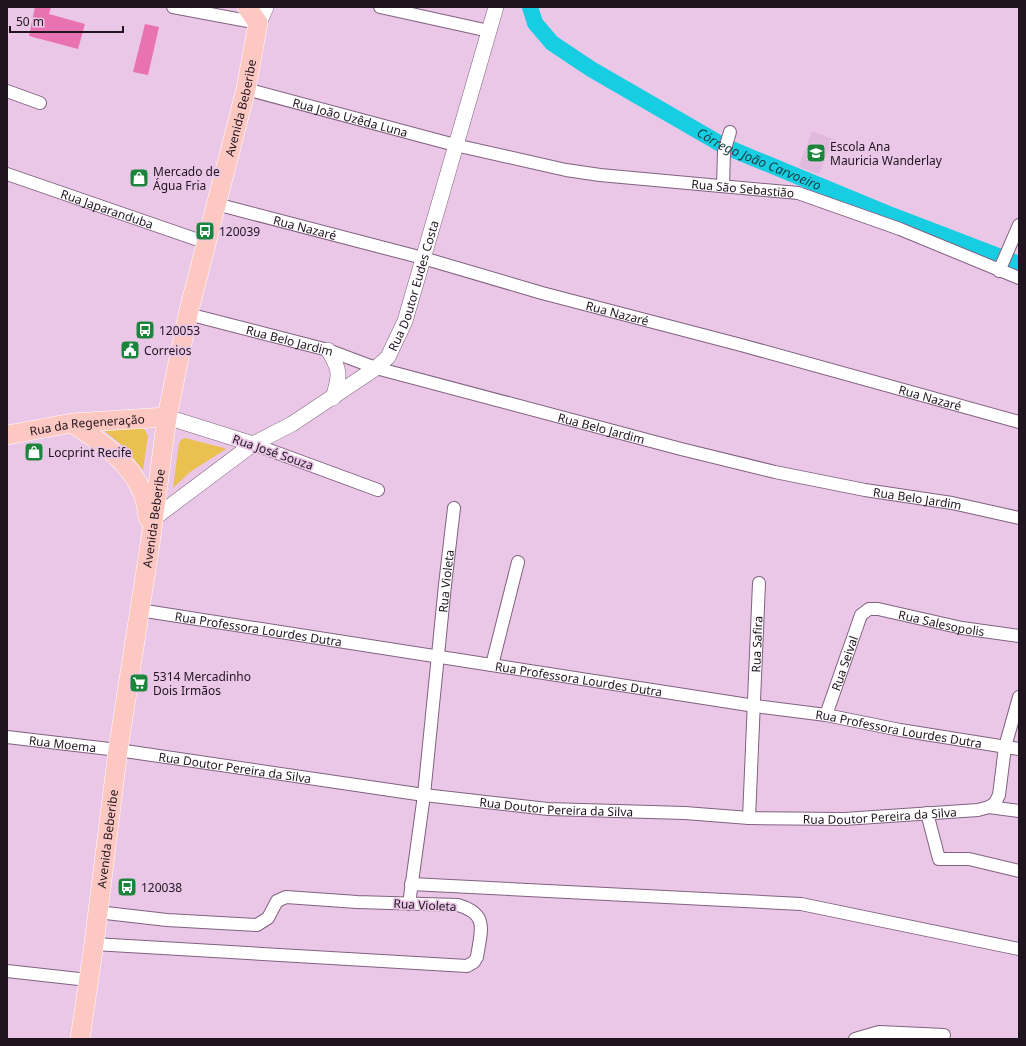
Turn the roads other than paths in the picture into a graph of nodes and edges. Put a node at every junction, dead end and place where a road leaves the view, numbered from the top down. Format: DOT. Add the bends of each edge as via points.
graph roads {
  1 [pos="174,7"];
  2 [pos="247,7"];
  3 [pos="380,7"];
  4 [pos="496,7"];
  5 [pos="262,15"];
  6 [pos="489,31"];
  7 [pos="246,88"];
  8 [pos="7,91"];
  9 [pos="40,103"];
  10 [pos="730,132"];
  11 [pos="454,145"];
  12 [pos="7,174"];
  13 [pos="723,186"];
  14 [pos="216,204"];
  15 [pos="1019,225"];
  16 [pos="207,243"];
  17 [pos="422,258"];
  18 [pos="1001,266"];
  19 [pos="1019,278"];
  20 [pos="188,314"];
  21 [pos="328,350"];
  22 [pos="376,368"];
  23 [pos="333,398"];
  24 [pos="167,417"];
  25 [pos="1019,422"];
  26 [pos="72,423"];
  27 [pos="7,435"];
  28 [pos="252,444"];
  29 [pos="378,490"];
  30 [pos="454,508"];
  31 [pos="1019,518"];
  32 [pos="152,525"];
  33 [pos="518,562"];
  34 [pos="759,583"];
  35 [pos="139,610"];
  36 [pos="865,612"];
  37 [pos="1019,636"];
  38 [pos="439,657"];
  39 [pos="492,665"];
  40 [pos="1019,697"];
  41 [pos="755,706"];
  42 [pos="826,715"];
  43 [pos="7,737"];
  44 [pos="1005,747"];
  45 [pos="118,750"];
  46 [pos="1019,750"];
  47 [pos="424,795"];
  48 [pos="992,805"];
  49 [pos="1019,811"];
  50 [pos="927,813"];
  51 [pos="749,818"];
  52 [pos="1019,870"];
  53 [pos="410,894"];
  54 [pos="97,912"];
  55 [pos="94,944"];
  56 [pos="1019,949"];
  57 [pos="7,971"];
  58 [pos="88,980"];
  59 [pos="944,1035"];
  60 [pos="80,1039"];
  61 [pos="855,1039"];
  1 -- 5 [label="street"];
  2 -- 5 [label="main road"];
  3 -- 6 [label="street"];
  4 -- 6 [label="street, Rua Doutor Eudes Costa"];
  5 -- 7 [label="main road, Avenida Beberibe"];
  6 -- 11 [label="street, Rua Doutor Eudes Costa"];
  7 -- 11 [label="street, Rua João Uzêda Luna"];
  7 -- 14 [label="main road, Avenida Beberibe"];
  8 -- 9 [label="street"];
  10 -- 13 [label="street" via="724,152"];
  11 -- 13 [label="street, Rua São Sebastião" via="566,170"];
  11 -- 17 [label="street, Rua Doutor Eudes Costa"];
  12 -- 16 [label="street, Rua Japaranduba"];
  13 -- 18 [label="street, Rua São Sebastião" via="798,193 814,197"];
  14 -- 16 [label="main road, Avenida Beberibe"];
  14 -- 17 [label="street, Rua Nazaré"];
  15 -- 18 [label="street"];
  16 -- 20 [label="main road, Avenida Beberibe"];
  17 -- 22 [label="street, Rua Doutor Eudes Costa" via="397,341 388,357"];
  17 -- 25 [label="street, Rua Nazaré"];
  18 -- 19 [label="street, Rua São Sebastião"];
  20 -- 21 [label="street, Rua Belo Jardim"];
  20 -- 24 [label="main road, Avenida Beberibe"];
  21 -- 22 [label="street, Rua Belo Jardim"];
  21 -- 23 [label="street" via="339,372"];
  22 -- 23 [label="street, Rua Doutor Eudes Costa"];
  22 -- 31 [label="street, Rua Belo Jardim" via="775,472 865,490 952,502"];
  23 -- 28 [label="street, Rua Doutor Eudes Costa" via="292,424"];
  24 -- 26 [label="main road, Rua da Regeneração"];
  24 -- 28 [label="street, Rua José Souza"];
  24 -- 32 [label="main road, Avenida Beberibe"];
  26 -- 27 [label="main road, Rua da Regeneração"];
  26 -- 32 [label="main road" via="100,441 132,473 144,494"];
  28 -- 29 [label="street, Rua José Souza"];
  28 -- 32 [label="street, Rua Doutor Eudes Costa"];
  30 -- 38 [label="street, Rua Violeta"];
  32 -- 35 [label="main road, Avenida Beberibe"];
  33 -- 39 [label="street"];
  34 -- 41 [label="street, Rua Safira"];
  35 -- 38 [label="street, Rua Professora Lourdes Dutra"];
  35 -- 45 [label="main road, Avenida Beberibe"];
  36 -- 37 [label="street, Rua Salesopolis" via="869,609 878,609 962,628"];
  36 -- 42 [label="street, Rua Seival" via="861,615"];
  38 -- 39 [label="street, Rua Professora Lourdes Dutra"];
  38 -- 47 [label="street, Rua Violeta"];
  39 -- 41 [label="street, Rua Professora Lourdes Dutra"];
  40 -- 44 [label="street"];
  41 -- 42 [label="street, Rua Professora Lourdes Dutra"];
  41 -- 51 [label="street"];
  42 -- 44 [label="street, Rua Professora Lourdes Dutra"];
  43 -- 45 [label="street, Rua Moema"];
  44 -- 46 [label="street, Rua Professora Lourdes Dutra"];
  44 -- 48 [label="street" via="999,795"];
  45 -- 47 [label="street, Rua Doutor Pereira da Silva"];
  45 -- 54 [label="main road, Avenida Beberibe"];
  47 -- 51 [label="street, Rua Doutor Pereira da Silva" via="548,809 685,813"];
  47 -- 53 [label="street, Rua Violeta"];
  48 -- 49 [label="street, Rua Doutor Pereira da Silva"];
  48 -- 50 [label="street, Rua Doutor Pereira da Silva" via="978,810"];
  50 -- 51 [label="street, Rua Doutor Pereira da Silva" via="844,819"];
  50 -- 52 [label="street" via="939,859 970,859"];
  53 -- 54 [label="street, Rua Violeta" via="286,898 277,901 268,918 257,925 167,920"];
  53 -- 55 [label="street, Rua Violeta" via="458,905 477,913 481,919 478,952 474,962 467,966"];
  53 -- 56 [label="street" via="801,904"];
  54 -- 55 [label="main road, Avenida Beberibe"];
  55 -- 58 [label="main road, Avenida Beberibe"];
  57 -- 58 [label="street"];
  58 -- 60 [label="main road, Avenida Beberibe"];
  59 -- 61 [label="street" via="879,1032"];
}
